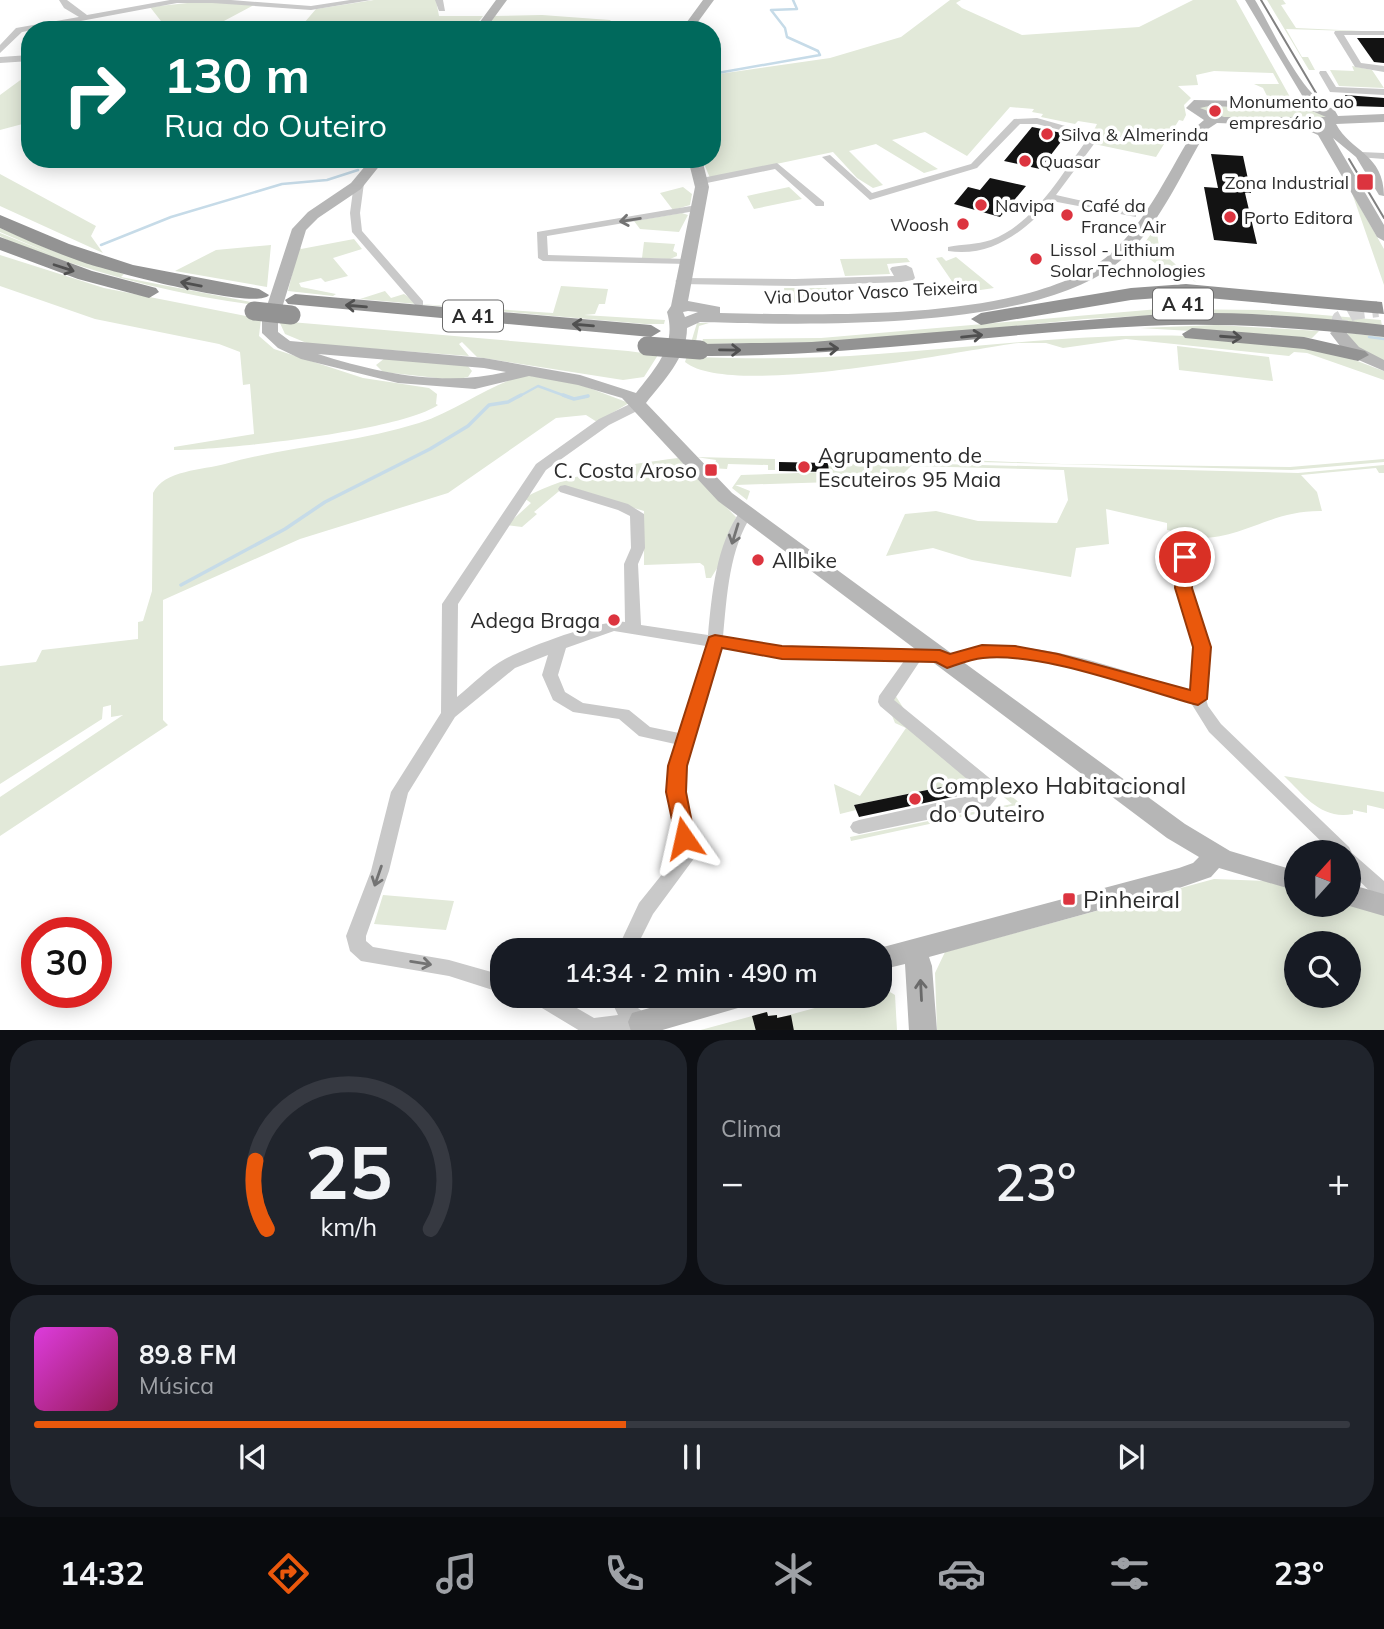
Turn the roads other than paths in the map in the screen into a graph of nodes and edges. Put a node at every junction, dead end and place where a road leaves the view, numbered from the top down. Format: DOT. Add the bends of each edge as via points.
graph roads {
  1 [pos="63,0"];
  2 [pos="368,0"];
  3 [pos="502,0"];
  4 [pos="709,0"];
  5 [pos="1243,0"];
  6 [pos="1250,0"];
  7 [pos="86,18"];
  8 [pos="69,21"];
  9 [pos="486,21"];
  10 [pos="693,21"];
  11 [pos="19,30"];
  12 [pos="0,33"];
  13 [pos="1384,33"];
  14 [pos="0,50"];
  15 [pos="21,59"];
  16 [pos="0,60"];
  17 [pos="1384,69"];
  18 [pos="1323,73"];
  19 [pos="1384,92"];
  20 [pos="1288,105"];
  21 [pos="1195,113"];
  22 [pos="1327,114"];
  23 [pos="1384,116"];
  24 [pos="1215,119"];
  25 [pos="1299,123"];
  26 [pos="1361,155"];
  27 [pos="1384,156"];
  28 [pos="827,157"];
  29 [pos="371,168"];
  30 [pos="698,168"];
  31 [pos="702,181"];
  32 [pos="359,183"];
  33 [pos="1384,192"];
  34 [pos="1049,197"];
  35 [pos="820,204"];
  36 [pos="697,208"];
  37 [pos="1138,217"];
  38 [pos="0,221"];
  39 [pos="1384,237"];
  40 [pos="0,243"];
  41 [pos="952,250"];
  42 [pos="685,262"];
  43 [pos="901,279"];
  44 [pos="681,281"];
  45 [pos="256,303"];
  46 [pos="419,303"];
  47 [pos="1382,310"];
  48 [pos="690,318"];
  49 [pos="1041,329"];
  50 [pos="1384,331"];
  51 [pos="1338,333"];
  52 [pos="288,346"];
  53 [pos="399,354"];
  54 [pos="1358,355"];
  55 [pos="458,361"];
  56 [pos="1384,366"];
  57 [pos="547,374"];
  58 [pos="385,376"];
  59 [pos="661,377"];
  60 [pos="593,382"];
  61 [pos="461,384"];
  62 [pos="644,407"];
  63 [pos="565,489"];
  64 [pos="746,513"];
  65 [pos="1186,541"];
  66 [pos="634,628"];
  67 [pos="912,636"];
  68 [pos="715,641"];
  69 [pos="559,644"];
  70 [pos="909,657"];
  71 [pos="943,659"];
  72 [pos="1198,699"];
  73 [pos="449,713"];
  74 [pos="685,740"];
  75 [pos="859,827"];
  76 [pos="1331,840"];
  77 [pos="1214,856"];
  78 [pos="1362,872"];
  79 [pos="1284,877"];
  80 [pos="1384,893"];
  81 [pos="1362,899"];
  82 [pos="1384,905"];
  83 [pos="632,938"];
  84 [pos="913,951"];
  85 [pos="892,956"];
  86 [pos="490,980"];
  87 [pos="561,1008"];
  88 [pos="623,1008"];
  89 [pos="700,1008"];
  90 [pos="643,1026"];
  91 [pos="923,1030"];
  1 -- 7 [label="street"];
  2 -- 7 [label="street" via="311,8 177,1"];
  3 -- 9 [label="main road"];
  4 -- 10 [label="main road"];
  5 -- 20 [label="main road" via="1297,94 1296,101"];
  6 -- 22 [label="main road" via="1304,94"];
  7 -- 8 [label="street"];
  11 -- 12 [label="street"];
  11 -- 14 [label="street"];
  13 -- 17 [label="street" via="1338,33 1358,65"];
  15 -- 16 [label="street"];
  18 -- 19 [label="street" via="1333,90"];
  20 -- 21 [label="main road" via="1203,102 1192,106"];
  20 -- 22 [label="main road"];
  21 -- 24 [label="main road"];
  21 -- 37 [label="main road, Via Doutor Vasco Teixeira"];
  22 -- 23 [label="main road"];
  22 -- 25 [label="main road"];
  22 -- 26 [label="main road" via="1334,132"];
  24 -- 25 [label="main road"];
  24 -- 37 [label="main road, Via Doutor Vasco Teixeira" via="1203,126"];
  25 -- 39 [label="main road" via="1323,132"];
  26 -- 27 [label="street"];
  26 -- 33 [label="main road"];
  28 -- 34 [label="street" via="870,197 971,168 1019,120 1089,133 1092,140"];
  29 -- 32 [label="main road"];
  30 -- 31 [label="main road"];
  31 -- 35 [label="street" via="777,166"];
  31 -- 36 [label="main road"];
  32 -- 46 [label="street" via="357,232"];
  32 -- 52 [label="main road" via="313,215 294,238 269,327 274,338"];
  34 -- 37 [label="street"];
  34 -- 41 [label="street" via="1032,218 1003,240 973,250"];
  36 -- 42 [label="main road"];
  36 -- 42 [label="street, one-way" via="541,234 543,258"];
  37 -- 48 [label="main road, Via Doutor Vasco Teixeira" via="1128,246 1105,267 1062,288 1020,300 880,315"];
  45 -- 38 [label="highway, A 41, one-way" via="113,265"];
  40 -- 45 [label="highway, A 41, one-way" via="119,285"];
  42 -- 44 [label="main road"];
  43 -- 44 [label="street"];
  44 -- 48 [label="main road"];
  45 -- 48 [label="highway, A 41, bridge" via="649,338"];
  47 -- 48 [label="highway, A 41" via="1182,304 1100,307 845,332"];
  48 -- 49 [label="highway, A 41, one-way" via="842,348"];
  48 -- 59 [label="main road"];
  49 -- 50 [label="highway, A 41" via="1213,319"];
  49 -- 54 [label="highway, one-way" via="1249,338 1320,345"];
  51 -- 54 [label="main road"];
  52 -- 53 [label="main road"];
  52 -- 58 [label="main road" via="360,372"];
  53 -- 55 [label="main road"];
  53 -- 58 [label="main road" via="372,361 369,369"];
  54 -- 56 [label="main road"];
  55 -- 57 [label="main road"];
  55 -- 61 [label="main road" via="479,369 478,377"];
  57 -- 60 [label="main road"];
  57 -- 61 [label="main road" via="511,374"];
  58 -- 61 [label="main road"];
  59 -- 60 [label="main road" via="631,385"];
  59 -- 62 [label="main road"];
  60 -- 62 [label="main road" via="624,391"];
  62 -- 64 [label="main road" via="701,475"];
  62 -- 73 [label="street" via="604,422 553,455 531,478 500,525 450,604"];
  63 -- 66 [label="street" via="637,514 638,548 631,564"];
  64 -- 67 [label="main road"];
  64 -- 68 [label="street, one-way" via="736,527 720,587"];
  65 -- 72 [label="street" via="1184,588 1202,647"];
  66 -- 68 [label="street"];
  66 -- 69 [label="street" via="614,626"];
  67 -- 70 [label="street"];
  67 -- 71 [label="main road"];
  68 -- 70 [label="street" via="782,652"];
  68 -- 74 [label="street"];
  69 -- 73 [label="street" via="509,664"];
  69 -- 74 [label="street" via="550,675 559,696 579,708 623,714 653,735"];
  70 -- 71 [label="street"];
  70 -- 75 [label="street" via="886,702 987,786 990,795 984,801"];
  71 -- 72 [label="street" via="1015,652"];
  71 -- 77 [label="main road"];
  72 -- 76 [label="street" via="1215,727"];
  73 -- 86 [label="street, one-way" via="400,792 357,945 368,955 449,968"];
  74 -- 83 [label="street" via="676,792 689,853 646,909"];
  77 -- 79 [label="main road"];
  77 -- 84 [label="main road" via="1202,870 1179,878"];
  78 -- 80 [label="street"];
  81 -- 82 [label="main road"];
  84 -- 85 [label="main road"];
  91 -- 84 [label="main road, one-way" via="919,966"];
  87 -- 90 [label="street" via="592,1027"];
  88 -- 90 [label="street"];
  89 -- 90 [label="main road"];
}
